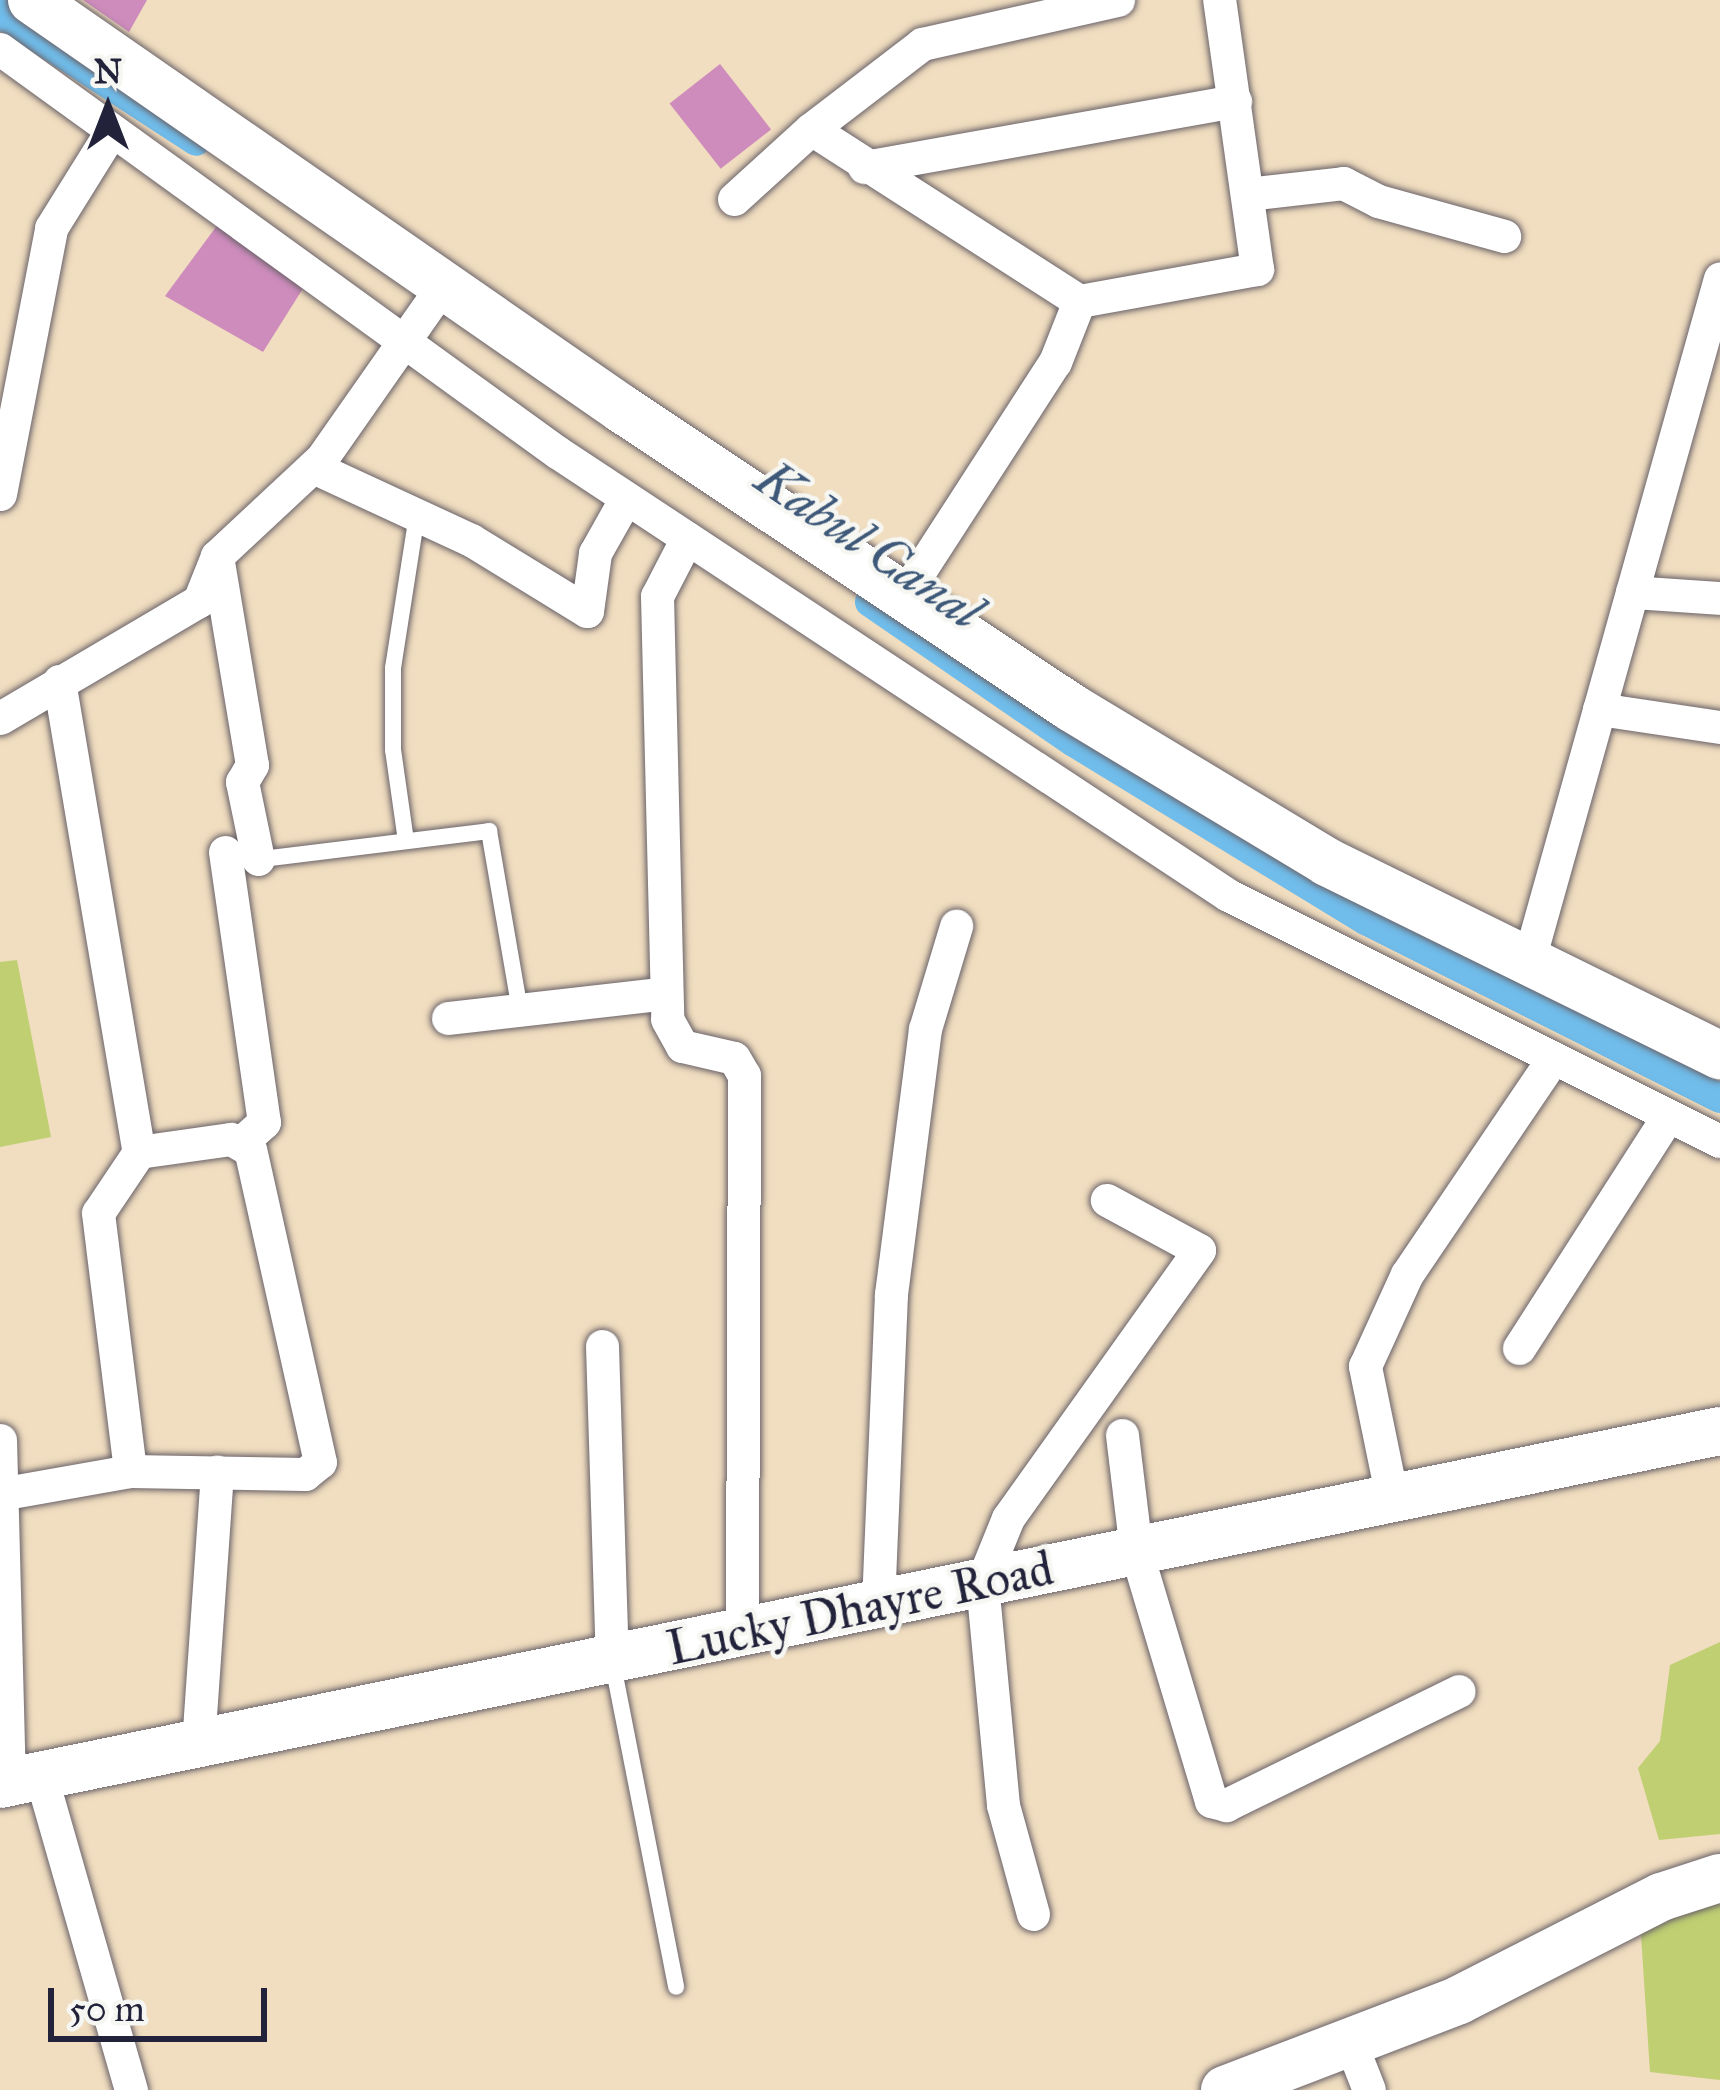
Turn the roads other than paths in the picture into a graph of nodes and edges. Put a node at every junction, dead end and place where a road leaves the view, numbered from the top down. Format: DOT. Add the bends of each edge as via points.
graph roads {
  1 [pos="32,0"];
  2 [pos="1118,0"];
  3 [pos="1219,0"];
  4 [pos="0,49"];
  5 [pos="1235,101"];
  6 [pos="811,129"];
  7 [pos="112,130"];
  8 [pos="863,166"];
  9 [pos="1247,194"];
  10 [pos="734,199"];
  11 [pos="1504,236"];
  12 [pos="1720,278"];
  13 [pos="442,286"];
  14 [pos="1079,301"];
  15 [pos="404,339"];
  16 [pos="313,467"];
  17 [pos="0,494"];
  18 [pos="626,498"];
  19 [pos="417,515"];
  20 [pos="687,538"];
  21 [pos="217,556"];
  22 [pos="1632,592"];
  23 [pos="904,595"];
  24 [pos="1720,598"];
  25 [pos="58,680"];
  26 [pos="1599,709"];
  27 [pos="0,718"];
  28 [pos="1720,727"];
  29 [pos="406,841"];
  30 [pos="236,858"];
  31 [pos="956,926"];
  32 [pos="1528,963"];
  33 [pos="666,993"];
  34 [pos="520,1010"];
  35 [pos="448,1018"];
  36 [pos="1720,1054"];
  37 [pos="1553,1058"];
  38 [pos="1668,1116"];
  39 [pos="243,1142"];
  40 [pos="1720,1142"];
  41 [pos="139,1152"];
  42 [pos="1107,1200"];
  43 [pos="602,1346"];
  44 [pos="1519,1348"];
  45 [pos="1720,1431"];
  46 [pos="1121,1435"];
  47 [pos="0,1440"];
  48 [pos="130,1471"];
  49 [pos="217,1472"];
  50 [pos="2,1494"];
  51 [pos="1392,1498"];
  52 [pos="1136,1551"];
  53 [pos="982,1582"];
  54 [pos="878,1604"];
  55 [pos="742,1631"];
  56 [pos="612,1659"];
  57 [pos="1459,1691"];
  58 [pos="198,1744"];
  59 [pos="17,1781"];
  60 [pos="1720,1878"];
  61 [pos="1034,1914"];
  62 [pos="676,1987"];
  63 [pos="1351,2044"];
  64 [pos="131,2090"];
  65 [pos="1225,2090"];
  66 [pos="1369,2090"];
  1 -- 13 [label="main road"];
  2 -- 6 [label="street" via="922,44"];
  3 -- 5 [label="street"];
  4 -- 7 [label="street"];
  5 -- 8 [label="street"];
  5 -- 9 [label="street"];
  6 -- 8 [label="street"];
  6 -- 10 [label="street"];
  7 -- 15 [label="street"];
  7 -- 17 [label="street" via="50,228"];
  8 -- 14 [label="street"];
  9 -- 11 [label="street" via="1343,183 1378,201"];
  9 -- 14 [label="street" via="1257,269"];
  12 -- 22 [label="street"];
  13 -- 15 [label="street"];
  13 -- 23 [label="main road"];
  14 -- 23 [label="street" via="1055,362"];
  15 -- 16 [label="street"];
  15 -- 18 [label="street"];
  16 -- 19 [label="street"];
  16 -- 21 [label="street"];
  18 -- 19 [label="street" via="595,553 587,611"];
  18 -- 20 [label="street"];
  19 -- 29 [label="lane" via="392,668 392,750"];
  20 -- 33 [label="street" via="657,596"];
  20 -- 37 [label="street" via="1228,895"];
  21 -- 25 [label="street" via="199,601"];
  21 -- 30 [label="street" via="252,765 242,782"];
  22 -- 24 [label="street"];
  22 -- 26 [label="street"];
  23 -- 32 [label="main road" via="1327,862"];
  25 -- 27 [label="street"];
  25 -- 41 [label="street"];
  26 -- 28 [label="street"];
  26 -- 32 [label="street"];
  29 -- 30 [label="lane"];
  29 -- 34 [label="lane" via="490,831"];
  30 -- 39 [label="street" via="264,1122"];
  31 -- 54 [label="street" via="925,1029 891,1294"];
  32 -- 36 [label="main road"];
  33 -- 34 [label="street"];
  33 -- 55 [label="street" via="667,1019 682,1046 734,1058 744,1075"];
  34 -- 35 [label="street"];
  37 -- 38 [label="street"];
  37 -- 51 [label="street" via="1407,1274 1364,1366"];
  38 -- 40 [label="street"];
  38 -- 44 [label="street"];
  39 -- 41 [label="street"];
  39 -- 49 [label="street" via="320,1462 305,1474"];
  41 -- 48 [label="street" via="98,1214"];
  42 -- 53 [label="street" via="1198,1250 1008,1518"];
  43 -- 56 [label="street"];
  45 -- 51 [label="main road, Lucky Dhayre Road"];
  46 -- 52 [label="street"];
  47 -- 50 [label="street"];
  48 -- 49 [label="street"];
  48 -- 50 [label="street"];
  49 -- 58 [label="street"];
  50 -- 59 [label="street"];
  51 -- 52 [label="main road, Lucky Dhayre Road"];
  52 -- 53 [label="main road, Lucky Dhayre Road"];
  52 -- 57 [label="street" via="1211,1801 1226,1805"];
  53 -- 54 [label="main road, Lucky Dhayre Road"];
  53 -- 61 [label="street" via="1004,1805"];
  54 -- 55 [label="main road, Lucky Dhayre Road"];
  55 -- 56 [label="main road, Lucky Dhayre Road"];
  56 -- 58 [label="main road, Lucky Dhayre Road"];
  56 -- 62 [label="lane"];
  58 -- 59 [label="main road, Lucky Dhayre Road"];
  59 -- 64 [label="street"];
  60 -- 63 [label="main road" via="1661,1897 1459,2000"];
  63 -- 65 [label="main road"];
  63 -- 66 [label="street"];
}
